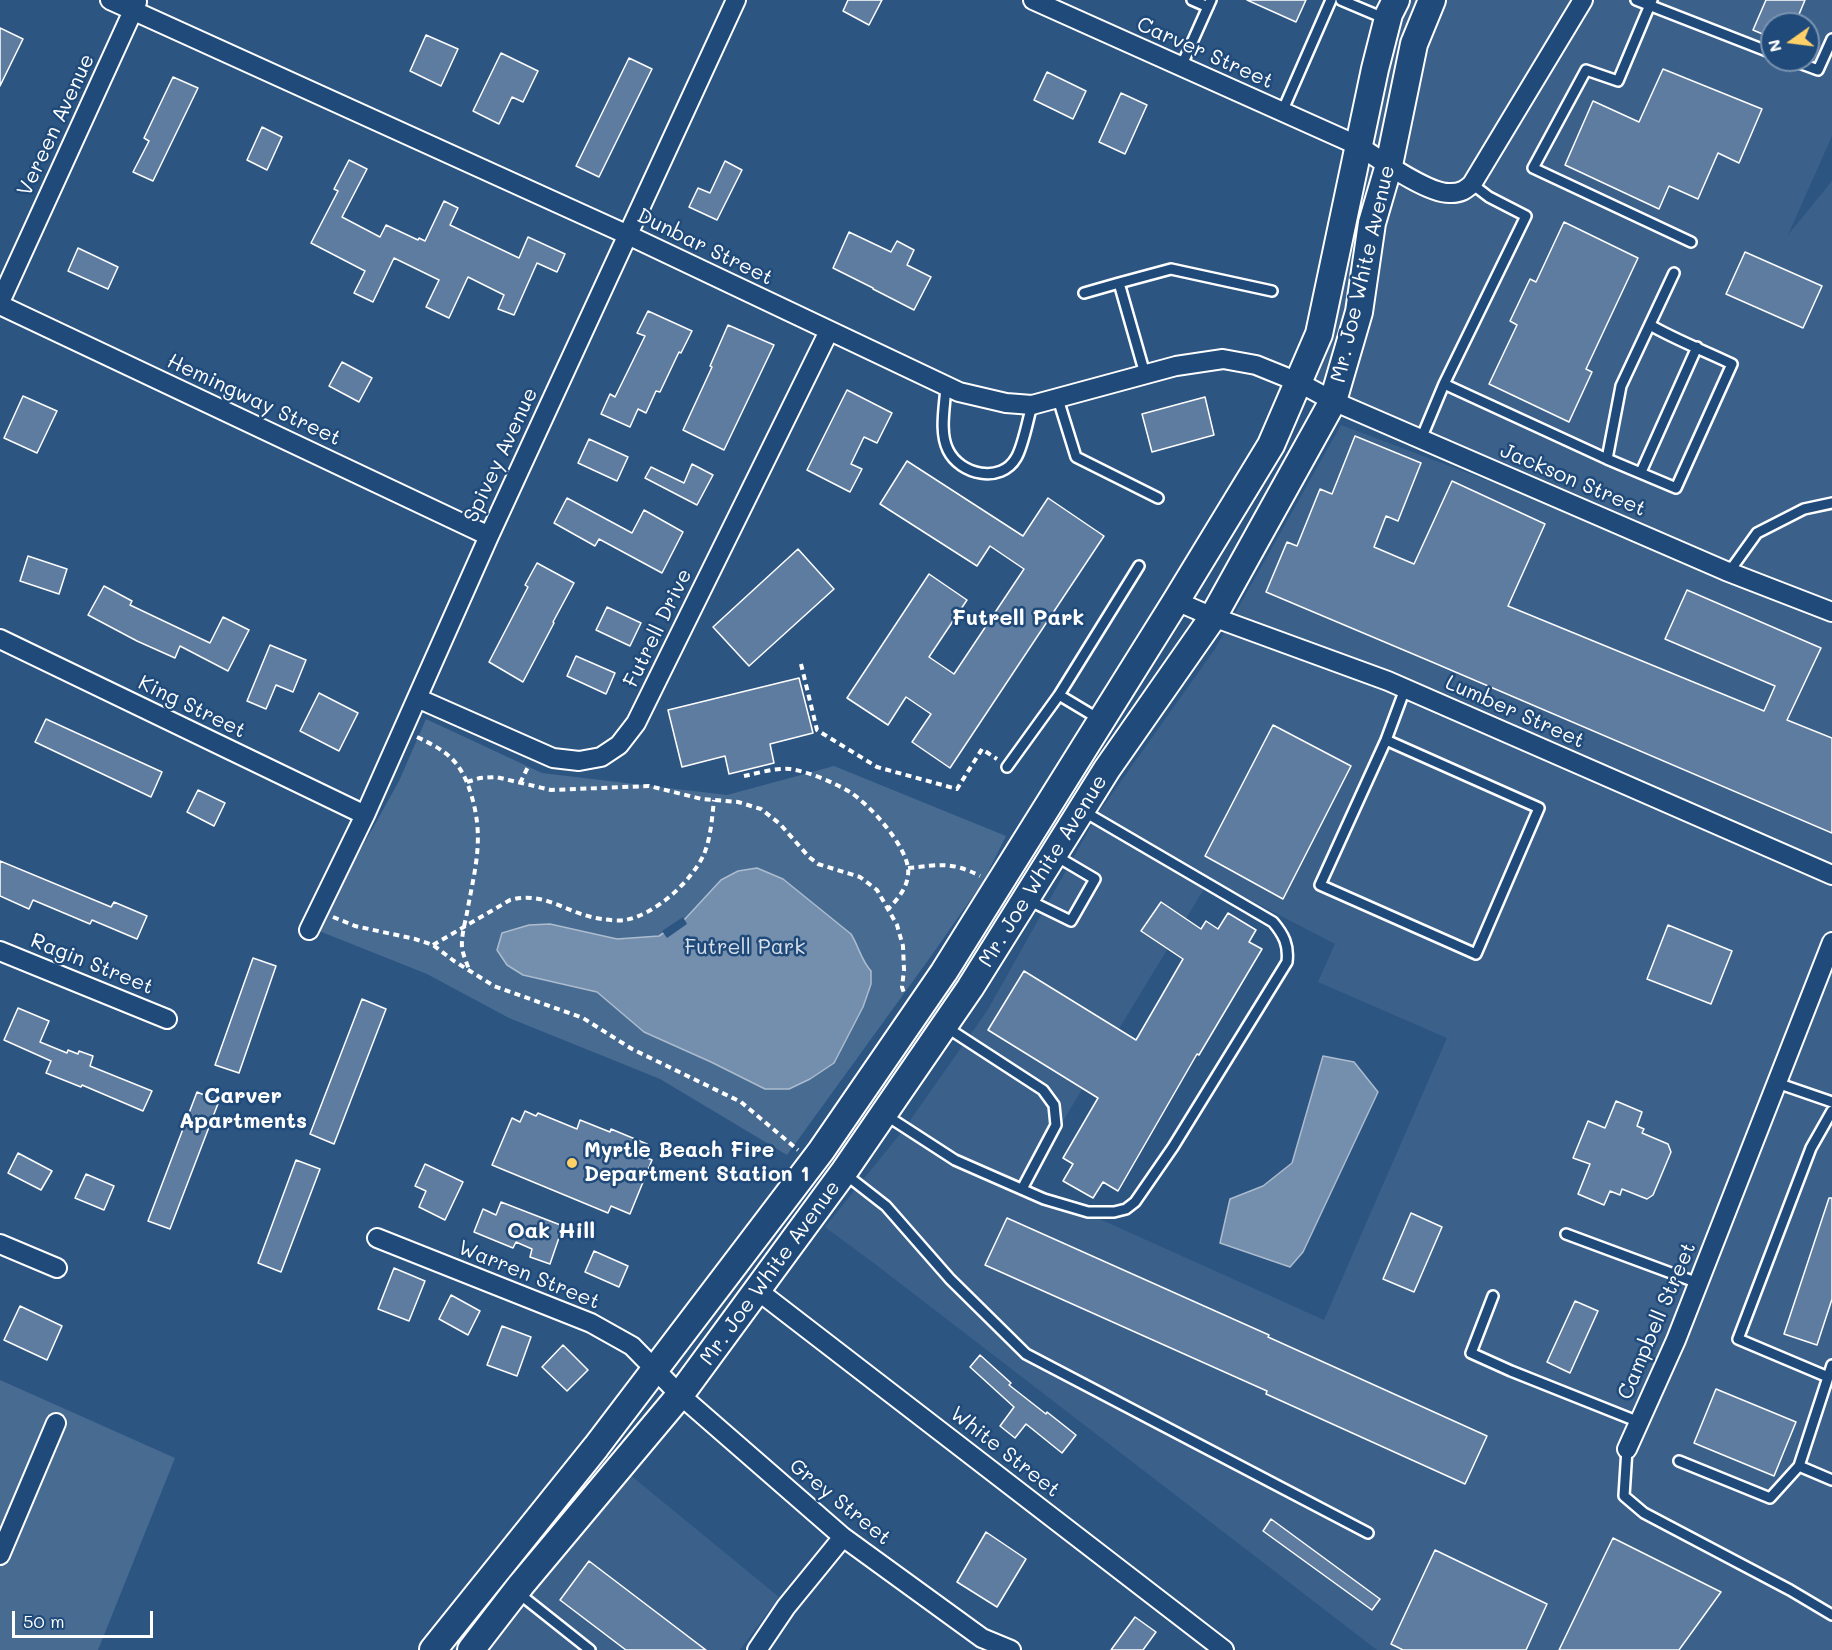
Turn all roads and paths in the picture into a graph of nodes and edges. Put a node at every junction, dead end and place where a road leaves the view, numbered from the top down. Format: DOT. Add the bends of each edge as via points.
graph roads {
  1 [pos="110,0"];
  2 [pos="736,0"];
  3 [pos="1033,0"];
  4 [pos="1192,0"];
  5 [pos="1331,0"];
  6 [pos="1341,0"];
  7 [pos="1432,0"];
  8 [pos="1583,0"];
  9 [pos="1636,0"];
  10 [pos="1651,3"];
  11 [pos="1209,4"];
  12 [pos="135,5"];
  13 [pos="1392,10"];
  14 [pos="1832,39"];
  15 [pos="1760,47"];
  16 [pos="1820,66"];
  17 [pos="1181,67"];
  18 [pos="1282,112"];
  19 [pos="1359,146"];
  20 [pos="1389,165"];
  21 [pos="1472,184"];
  22 [pos="628,235"];
  23 [pos="1691,242"];
  24 [pos="1674,273"];
  25 [pos="1119,283"];
  26 [pos="1272,291"];
  27 [pos="1084,292"];
  28 [pos="0,303"];
  29 [pos="1650,325"];
  30 [pos="829,331"];
  31 [pos="1697,347"];
  32 [pos="1145,374"];
  33 [pos="1298,382"];
  34 [pos="1444,384"];
  35 [pos="946,386"];
  36 [pos="1058,399"];
  37 [pos="1333,401"];
  38 [pos="1032,405"];
  39 [pos="1421,439"];
  40 [pos="1607,459"];
  41 [pos="1641,472"];
  42 [pos="1158,498"];
  43 [pos="1832,503"];
  44 [pos="489,536"];
  45 [pos="1138,566"];
  46 [pos="1729,572"];
  47 [pos="1176,601"];
  48 [pos="1832,612"];
  49 [pos="1213,617"];
  50 [pos="0,639"];
  51 [pos="801,664"];
  52 [pos="1405,689"];
  53 [pos="1059,695"];
  54 [pos="417,698"];
  55 [pos="1101,721"];
  56 [pos="402,731"];
  57 [pos="1386,740"];
  58 [pos="1007,767"];
  59 [pos="744,776"];
  60 [pos="468,782"];
  61 [pos="714,800"];
  62 [pos="1081,810"];
  63 [pos="365,815"];
  64 [pos="1053,854"];
  65 [pos="908,868"];
  66 [pos="1832,875"];
  67 [pos="997,886"];
  68 [pos="1026,899"];
  69 [pos="889,908"];
  70 [pos="318,911"];
  71 [pos="464,927"];
  72 [pos="309,930"];
  73 [pos="1832,942"];
  74 [pos="433,945"];
  75 [pos="0,951"];
  76 [pos="469,971"];
  77 [pos="919,1008"];
  78 [pos="167,1020"];
  79 [pos="944,1026"];
  80 [pos="1777,1083"];
  81 [pos="1832,1102"];
  82 [pos="1832,1111"];
  83 [pos="883,1113"];
  84 [pos="812,1162"];
  85 [pos="843,1173"];
  86 [pos="1022,1189"];
  87 [pos="1566,1234"];
  88 [pos="377,1238"];
  89 [pos="0,1244"];
  90 [pos="57,1268"];
  91 [pos="1698,1283"];
  92 [pos="757,1290"];
  93 [pos="1493,1296"];
  94 [pos="1832,1365"];
  95 [pos="655,1370"];
  96 [pos="1828,1377"];
  97 [pos="680,1395"];
  98 [pos="1639,1422"];
  99 [pos="56,1423"];
  100 [pos="1627,1449"];
  101 [pos="1679,1461"];
  102 [pos="1799,1466"];
  103 [pos="1832,1480"];
  104 [pos="1368,1533"];
  105 [pos="843,1537"];
  106 [pos="0,1555"];
  107 [pos="516,1591"];
  108 [pos="1832,1615"];
  109 [pos="476,1648"];
  110 [pos="433,1650"];
  111 [pos="590,1650"];
  112 [pos="758,1650"];
  113 [pos="1011,1650"];
  114 [pos="1224,1650"];
  1 -- 12 [label="street, Dunbar Street"];
  2 -- 22 [label="street, Spivey Avenue"];
  3 -- 17 [label="street, Carver Street"];
  4 -- 11 [label="lane"];
  5 -- 18 [label="lane"];
  6 -- 13 [label="lane"];
  7 -- 20 [label="main road, Mr. Joe White Avenue" via="1414,44"];
  8 -- 21 [label="street"];
  9 -- 10 [label="lane"];
  10 -- 15 [label="lane"];
  10 -- 23 [label="lane" via="1618,81 1586,70 1533,168"];
  11 -- 17 [label="lane"];
  12 -- 22 [label="street, Dunbar Street"];
  12 -- 28 [label="street, Vereen Avenue"];
  13 -- 19 [label="main road, Mr. Joe White Avenue"];
  14 -- 16 [label="lane"];
  17 -- 18 [label="street, Carver Street"];
  18 -- 19 [label="street, Carver Street"];
  19 -- 20 [label="street, Carver Street"];
  19 -- 33 [label="main road, Mr. Joe White Avenue" via="1318,334"];
  20 -- 21 [label="street, Carver Street" via="1433,190 1449,194 1464,192"];
  20 -- 37 [label="main road, Mr. Joe White Avenue" via="1372,223 1359,312"];
  21 -- 34 [label="lane" via="1527,216"];
  22 -- 30 [label="street, Dunbar Street"];
  22 -- 44 [label="street, Spivey Avenue"];
  24 -- 29 [label="lane"];
  25 -- 26 [label="lane" via="1171,269"];
  25 -- 27 [label="lane"];
  25 -- 32 [label="lane"];
  28 -- 44 [label="street, Hemingway Street"];
  29 -- 31 [label="lane"];
  29 -- 40 [label="lane" via="1621,386"];
  30 -- 35 [label="street, Dunbar Street"];
  30 -- 54 [label="street, Futrell Drive" via="636,723 619,745 601,757 579,761 553,758"];
  31 -- 41 [label="lane"];
  31 -- 41 [label="lane" via="1732,364 1686,467 1676,488"];
  32 -- 33 [label="street, Dunbar Street" via="1223,359 1256,365"];
  32 -- 36 [label="street, Dunbar Street"];
  33 -- 37 [label="street, Jackson Street"];
  33 -- 47 [label="main road, Mr. Joe White Avenue" via="1271,445"];
  34 -- 39 [label="lane"];
  34 -- 40 [label="lane"];
  35 -- 38 [label="street, Dunbar Street" via="1006,403"];
  35 -- 38 [label="lane" via="943,432 947,450 964,468 981,473 995,474 1007,469 1017,457"];
  36 -- 38 [label="street, Dunbar Street"];
  36 -- 42 [label="lane" via="1076,457"];
  37 -- 39 [label="street, Jackson Street"];
  37 -- 49 [label="main road, Mr. Joe White Avenue"];
  39 -- 46 [label="street, Jackson Street"];
  40 -- 41 [label="lane"];
  43 -- 46 [label="lane" via="1804,509 1757,533"];
  44 -- 54 [label="street, Spivey Avenue"];
  45 -- 53 [label="lane"];
  46 -- 48 [label="street, Jackson Street"];
  47 -- 49 [label="street, Lumber Street"];
  47 -- 55 [label="main road, Mr. Joe White Avenue"];
  49 -- 52 [label="street, Lumber Street"];
  49 -- 62 [label="main road, Mr. Joe White Avenue"];
  50 -- 63 [label="street, King Street"];
  51 -- 58 [label="path" via="817,730 878,766 957,789 982,749"];
  52 -- 57 [label="lane"];
  52 -- 66 [label="street, Lumber Street"];
  53 -- 55 [label="lane"];
  53 -- 58 [label="lane"];
  54 -- 56 [label="street, Spivey Avenue"];
  55 -- 67 [label="main road, Mr. Joe White Avenue"];
  56 -- 60 [label="path" via="447,753"];
  56 -- 63 [label="street, Spivey Avenue"];
  57 -- 57 [label="lane" via="1320,885 1476,954 1539,808"];
  59 -- 65 [label="path" via="790,770 851,792 884,822"];
  60 -- 61 [label="path" via="496,777 551,790 649,786"];
  60 -- 71 [label="path" via="479,831"];
  61 -- 69 [label="path" via="761,809 809,857 860,877 877,890"];
  61 -- 71 [label="path" via="704,855 687,880 664,902 641,916 624,921 601,919 536,897 522,897"];
  62 -- 64 [label="main road, Mr. Joe White Avenue"];
  62 -- 86 [label="lane" via="1273,922 1283,933 1287,962 1135,1202 1114,1212 1088,1212"];
  63 -- 70 [label="street, Spivey Avenue"];
  64 -- 68 [label="main road, Mr. Joe White Avenue"];
  64 -- 68 [label="lane" via="1095,879 1071,921"];
  65 -- 67 [label="path" via="946,864 963,867"];
  65 -- 69 [label="path" via="907,883"];
  67 -- 77 [label="main road, Mr. Joe White Avenue"];
  68 -- 79 [label="main road, Mr. Joe White Avenue"];
  69 -- 77 [label="path" via="903,946 904,994"];
  70 -- 72 [label="street, Spivey Avenue"];
  70 -- 74 [label="path" via="355,926"];
  71 -- 74 [label="path"];
  71 -- 76 [label="path" via="462,948"];
  73 -- 80 [label="street, Campbell Street"];
  74 -- 76 [label="path"];
  75 -- 78 [label="street, Ragin Street"];
  76 -- 84 [label="path" via="494,986 583,1018 632,1049 741,1102"];
  77 -- 84 [label="main road, Mr. Joe White Avenue"];
  79 -- 83 [label="main road, Mr. Joe White Avenue"];
  79 -- 86 [label="lane" via="1043,1090 1054,1105 1056,1125"];
  80 -- 81 [label="lane"];
  80 -- 91 [label="street, Campbell Street"];
  82 -- 96 [label="lane" via="1811,1148 1738,1339"];
  83 -- 85 [label="main road, Mr. Joe White Avenue"];
  83 -- 86 [label="lane" via="955,1160"];
  84 -- 95 [label="main road, Mr. Joe White Avenue"];
  85 -- 92 [label="main road, Mr. Joe White Avenue"];
  85 -- 104 [label="lane" via="886,1206 950,1279 1026,1354"];
  87 -- 91 [label="lane"];
  88 -- 95 [label="street, Warren Street" via="591,1323 632,1346"];
  89 -- 90 [label="street"];
  91 -- 98 [label="street, Campbell Street"];
  92 -- 97 [label="main road, Mr. Joe White Avenue"];
  92 -- 114 [label="street, White Street"];
  93 -- 98 [label="lane" via="1471,1353"];
  94 -- 96 [label="lane"];
  95 -- 97 [label="street, Grey Street"];
  95 -- 110 [label="main road, Mr. Joe White Avenue"];
  96 -- 102 [label="lane"];
  97 -- 105 [label="street, Grey Street"];
  97 -- 107 [label="main road, Mr. Joe White Avenue"];
  98 -- 100 [label="street, Campbell Street"];
  99 -- 106 [label="street"];
  100 -- 108 [label="lane, Campbell Street" via="1624,1496 1644,1513"];
  101 -- 102 [label="lane" via="1770,1498"];
  102 -- 103 [label="lane"];
  105 -- 112 [label="street" via="786,1607"];
  105 -- 113 [label="street, Grey Street" via="981,1638"];
  107 -- 109 [label="main road, Mr. Joe White Avenue"];
  107 -- 111 [label="lane"];
}
